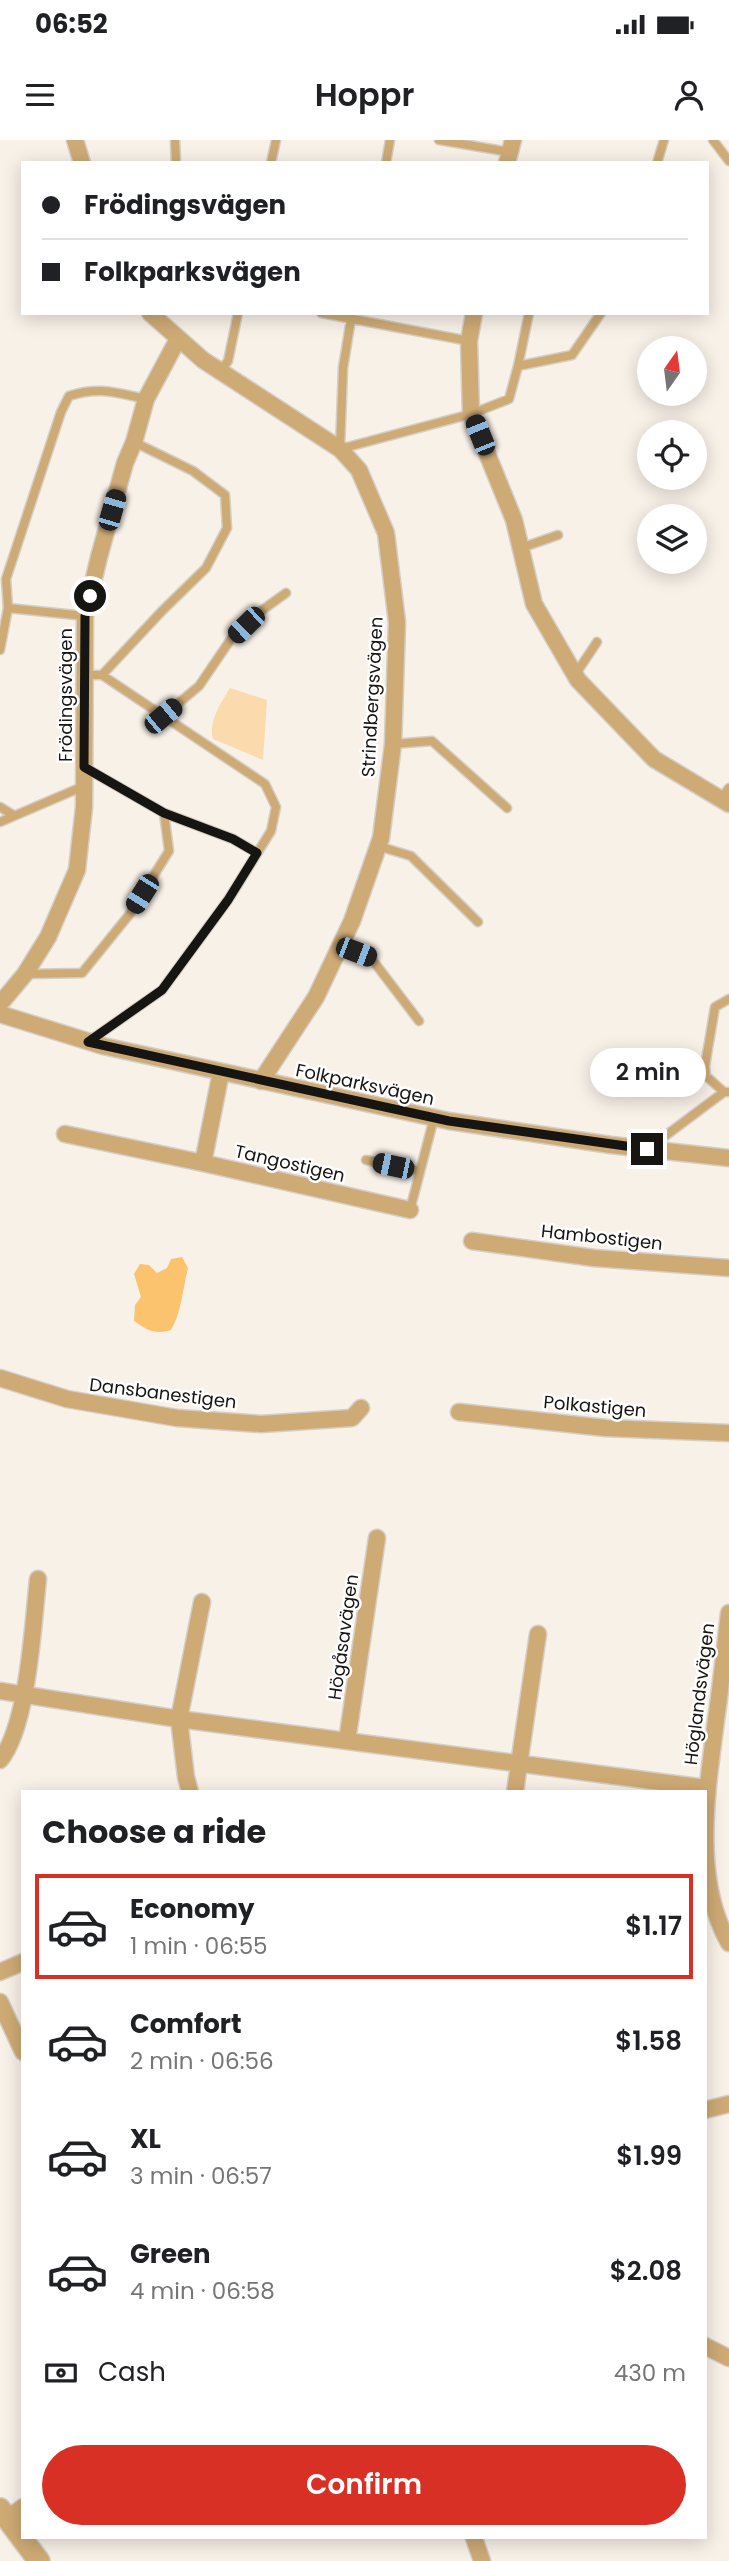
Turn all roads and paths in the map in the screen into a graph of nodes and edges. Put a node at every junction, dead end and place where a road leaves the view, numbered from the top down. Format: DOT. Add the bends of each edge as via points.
graph roads {
  1 [pos="75,140"];
  2 [pos="175,140"];
  3 [pos="276,140"];
  4 [pos="390,140"];
  5 [pos="439,140"];
  6 [pos="664,140"];
  7 [pos="713,140"];
  8 [pos="510,152"];
  9 [pos="81,161"];
  10 [pos="176,161"];
  11 [pos="271,161"];
  12 [pos="386,161"];
  13 [pos="658,161"];
  14 [pos="729,161"];
  15 [pos="152,315"];
  16 [pos="238,315"];
  17 [pos="474,315"];
  18 [pos="529,315"];
  19 [pos="600,315"];
  20 [pos="351,316"];
  21 [pos="177,339"];
  22 [pos="469,341"];
  23 [pos="517,366"];
  24 [pos="220,371"];
  25 [pos="146,399"];
  26 [pos="471,414"];
  27 [pos="134,442"];
  28 [pos="340,449"];
  29 [pos="558,535"];
  30 [pos="521,548"];
  31 [pos="285,593"];
  32 [pos="8,608"];
  33 [pos="85,616"];
  34 [pos="597,642"];
  35 [pos="0,650"];
  36 [pos="93,675"];
  37 [pos="575,675"];
  38 [pos="163,716"];
  39 [pos="393,744"];
  40 [pos="84,767"];
  41 [pos="84,786"];
  42 [pos="726,797"];
  43 [pos="0,807"];
  44 [pos="507,808"];
  45 [pos="164,813"];
  46 [pos="13,815"];
  47 [pos="0,822"];
  48 [pos="378,846"];
  49 [pos="257,853"];
  50 [pos="478,922"];
  51 [pos="340,946"];
  52 [pos="25,974"];
  53 [pos="729,999"];
  54 [pos="0,1004"];
  55 [pos="0,1014"];
  56 [pos="419,1021"];
  57 [pos="88,1042"];
  58 [pos="221,1072"];
  59 [pos="261,1082"];
  60 [pos="726,1092"];
  61 [pos="434,1118"];
  62 [pos="65,1134"];
  63 [pos="647,1149"];
  64 [pos="729,1158"];
  65 [pos="366,1160"];
  66 [pos="203,1163"];
  67 [pos="420,1171"];
  68 [pos="410,1210"];
  69 [pos="472,1241"];
  70 [pos="729,1268"];
  71 [pos="0,1378"];
  72 [pos="361,1408"];
  73 [pos="459,1412"];
  74 [pos="729,1433"];
  75 [pos="377,1538"];
  76 [pos="38,1579"];
  77 [pos="202,1602"];
  78 [pos="729,1613"];
  79 [pos="538,1634"];
  80 [pos="0,1691"];
  81 [pos="24,1695"];
  82 [pos="179,1719"];
  83 [pos="347,1741"];
  84 [pos="0,1760"];
  85 [pos="519,1763"];
  86 [pos="706,1788"];
  87 [pos="189,1790"];
  88 [pos="515,1790"];
  89 [pos="707,1852"];
  90 [pos="729,1943"];
  91 [pos="21,1963"];
  92 [pos="0,1972"];
  93 [pos="0,2001"];
  94 [pos="21,2048"];
  95 [pos="729,2104"];
  96 [pos="707,2110"];
  97 [pos="707,2347"];
  98 [pos="729,2358"];
  99 [pos="8,2514"];
  100 [pos="21,2533"];
  101 [pos="25,2539"];
  102 [pos="474,2539"];
  103 [pos="40,2561"];
  104 [pos="482,2561"];
  1 -- 9 [label="street"];
  2 -- 10 [label="lane"];
  3 -- 11 [label="lane"];
  4 -- 12 [label="lane"];
  5 -- 8 [label="lane"];
  6 -- 13 [label="lane"];
  7 -- 14 [label="lane"];
  15 -- 21 [label="street, Strindbergsvägen"];
  16 -- 24 [label="lane" via="228,361"];
  17 -- 22 [label="street"];
  18 -- 23 [label="lane"];
  19 -- 23 [label="lane" via="572,355"];
  20 -- 22 [label="lane"];
  20 -- 28 [label="lane" via="343,368"];
  21 -- 24 [label="street, Strindbergsvägen"];
  21 -- 25 [label="street, Frödingsvägen"];
  22 -- 26 [label="street"];
  23 -- 26 [label="lane" via="509,399"];
  24 -- 28 [label="street, Strindbergsvägen"];
  25 -- 27 [label="street, Frödingsvägen"];
  25 -- 32 [label="lane" via="106,390 69,396 6,579"];
  26 -- 28 [label="lane"];
  26 -- 30 [label="street"];
  27 -- 33 [label="street, Frödingsvägen"];
  27 -- 36 [label="lane" via="193,471 225,495 227,528 206,568"];
  28 -- 39 [label="street, Strindbergsvägen" via="359,470 386,533 397,622"];
  29 -- 30 [label="lane"];
  30 -- 37 [label="street" via="534,604"];
  31 -- 38 [label="lane" via="231,639 199,686"];
  32 -- 33 [label="lane"];
  32 -- 35 [label="lane"];
  33 -- 36 [label="street, Frödingsvägen"];
  34 -- 37 [label="lane"];
  36 -- 38 [label="lane"];
  36 -- 40 [label="street, Frödingsvägen"];
  37 -- 42 [label="street" via="654,759"];
  38 -- 49 [label="lane" via="265,784 276,807 271,831"];
  39 -- 44 [label="lane" via="432,741"];
  39 -- 48 [label="street, Strindbergsvägen"];
  40 -- 41 [label="street, Frödingsvägen"];
  40 -- 45 [label="lane"];
  41 -- 46 [label="lane"];
  41 -- 52 [label="street, Frödingsvägen" via="77,870 48,937"];
  43 -- 46 [label="lane"];
  45 -- 49 [label="lane"];
  45 -- 52 [label="lane" via="169,851 129,915 82,973"];
  46 -- 47 [label="lane"];
  48 -- 50 [label="lane" via="411,856"];
  48 -- 51 [label="street, Strindbergsvägen"];
  49 -- 57 [label="lane" via="162,990"];
  51 -- 56 [label="lane" via="371,958"];
  51 -- 59 [label="street, Strindbergsvägen" via="316,997"];
  52 -- 54 [label="street, Frödingsvägen"];
  53 -- 60 [label="lane" via="715,1007 705,1066 706,1076"];
  55 -- 57 [label="street, Folkparksvägen"];
  57 -- 58 [label="street, Folkparksvägen"];
  58 -- 59 [label="street, Folkparksvägen"];
  58 -- 66 [label="street"];
  59 -- 61 [label="street, Folkparksvägen"];
  60 -- 63 [label="lane"];
  61 -- 63 [label="street, Folkparksvägen"];
  61 -- 67 [label="lane"];
  62 -- 66 [label="street, Tangostigen"];
  63 -- 64 [label="street, Folkparksvägen"];
  65 -- 67 [label="lane"];
  66 -- 68 [label="street, Tangostigen"];
  67 -- 68 [label="lane"];
  69 -- 70 [label="street, Hambostigen" via="594,1258"];
  71 -- 72 [label="street, Dansbanestigen" via="67,1399 177,1418 261,1423 352,1418"];
  73 -- 74 [label="street, Polkastigen" via="606,1428"];
  75 -- 83 [label="street, Högåsavägen"];
  76 -- 81 [label="street"];
  77 -- 82 [label="street"];
  78 -- 86 [label="street, Höglandsvägen"];
  79 -- 85 [label="street"];
  80 -- 81 [label="street"];
  81 -- 82 [label="street"];
  81 -- 84 [label="street" via="9,1750"];
  82 -- 83 [label="street"];
  82 -- 87 [label="street"];
  83 -- 85 [label="street"];
  85 -- 86 [label="street"];
  85 -- 88 [label="street"];
  89 -- 90 [label="street, Höglandsvägen" via="711,1892"];
  91 -- 92 [label="street"];
  93 -- 94 [label="street"];
  95 -- 96 [label="street"];
  97 -- 98 [label="street"];
  99 -- 100 [label="street"];
  101 -- 103 [label="street"];
  102 -- 104 [label="street"];
}
